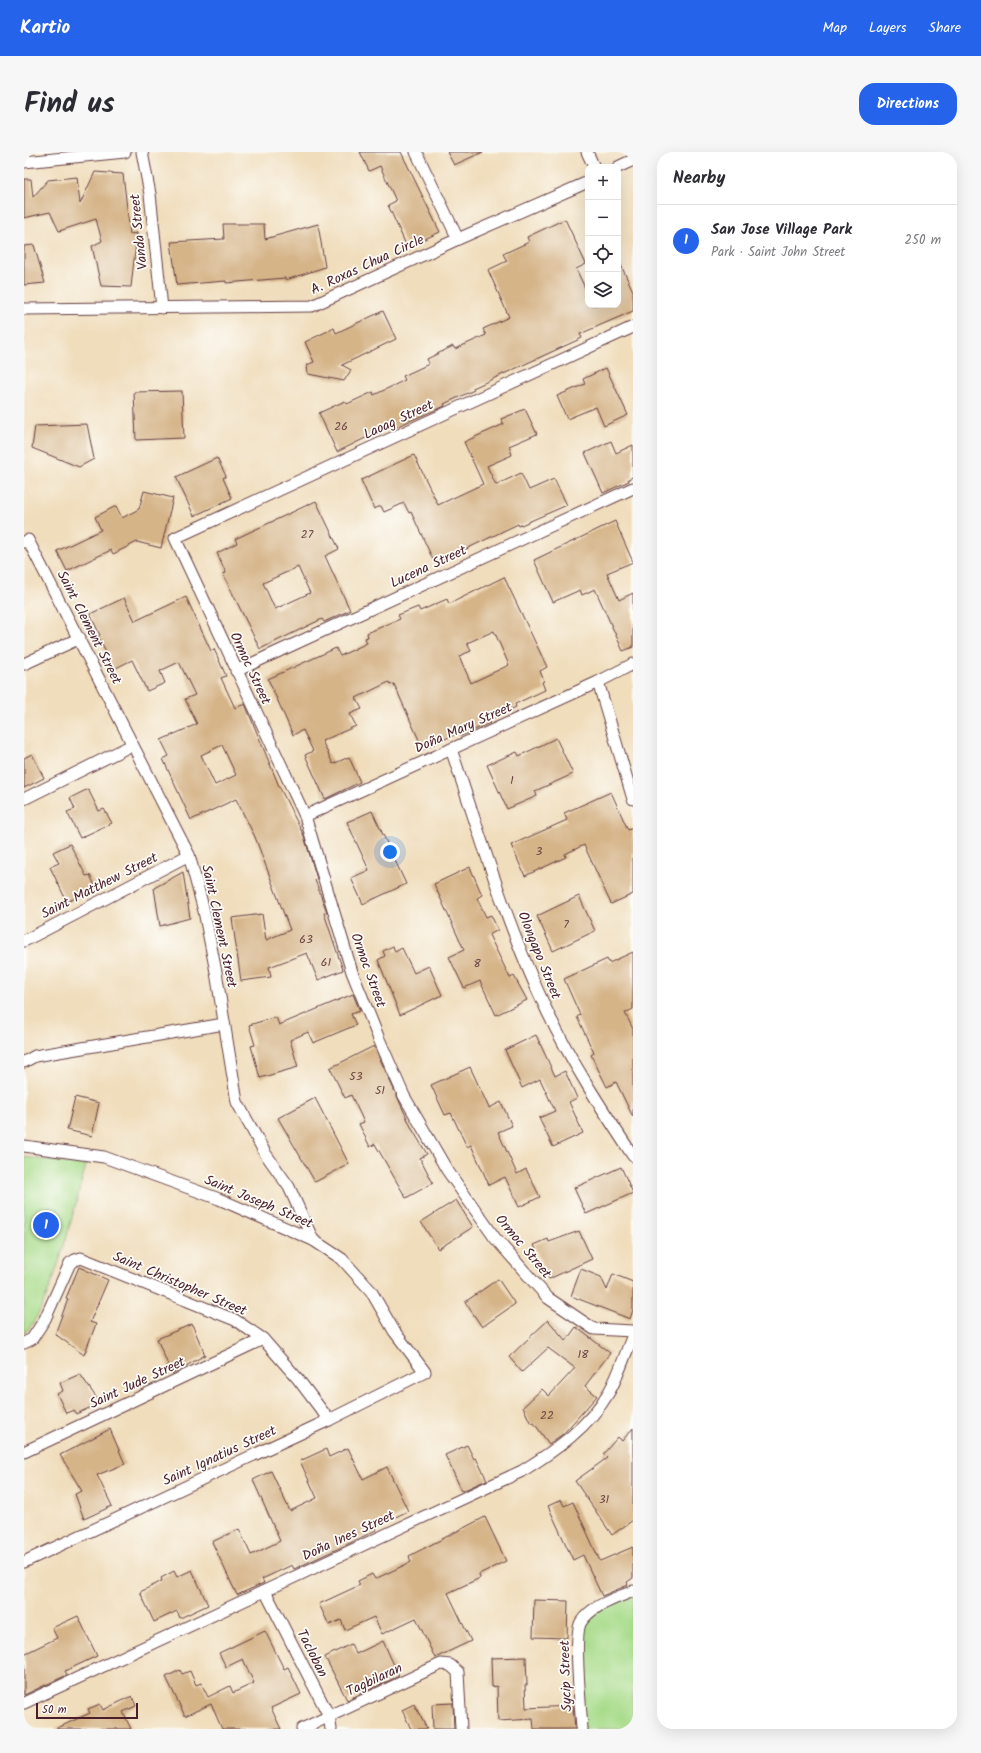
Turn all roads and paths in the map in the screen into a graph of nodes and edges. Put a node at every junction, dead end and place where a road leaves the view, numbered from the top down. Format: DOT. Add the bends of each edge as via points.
graph roads {
  1 [pos="125,152"];
  2 [pos="142,152"];
  3 [pos="416,152"];
  4 [pos="587,152"];
  5 [pos="633,160"];
  6 [pos="24,162"];
  7 [pos="593,164"];
  8 [pos="621,166"];
  9 [pos="585,183"];
  10 [pos="458,239"];
  11 [pos="162,308"];
  12 [pos="24,309"];
  13 [pos="633,327"];
  14 [pos="633,488"];
  15 [pos="175,538"];
  16 [pos="26,541"];
  17 [pos="80,638"];
  18 [pos="24,664"];
  19 [pos="633,664"];
  20 [pos="236,671"];
  21 [pos="598,682"];
  22 [pos="132,745"];
  23 [pos="451,749"];
  24 [pos="24,799"];
  25 [pos="633,799"];
  26 [pos="305,816"];
  27 [pos="189,855"];
  28 [pos="24,941"];
  29 [pos="224,1024"];
  30 [pos="24,1062"];
  31 [pos="24,1146"];
  32 [pos="633,1156"];
  33 [pos="313,1240"];
  34 [pos="633,1331"];
  35 [pos="633,1335"];
  36 [pos="263,1339"];
  37 [pos="24,1343"];
  38 [pos="425,1372"];
  39 [pos="329,1420"];
  40 [pos="24,1452"];
  41 [pos="24,1562"];
  42 [pos="264,1591"];
  43 [pos="633,1591"];
  44 [pos="24,1703"];
  45 [pos="329,1716"];
  46 [pos="302,1729"];
  47 [pos="331,1729"];
  48 [pos="461,1729"];
  49 [pos="582,1729"];
  1 -- 6 [label="street"];
  2 -- 11 [label="street, Vanda Street" via="150,194"];
  3 -- 10 [label="street"];
  4 -- 7 [label="street"];
  5 -- 8 [label="street"];
  9 -- 10 [label="street, A. Roxas Chua Circle"];
  10 -- 11 [label="street, A. Roxas Chua Circle" via="312,306"];
  11 -- 12 [label="street, A. Roxas Chua Circle"];
  13 -- 15 [label="street, Laoag Street"];
  14 -- 20 [label="street, Lucena Street"];
  15 -- 20 [label="street, Ormoc Street"];
  16 -- 17 [label="street, Saint Clement Street"];
  17 -- 18 [label="street"];
  17 -- 22 [label="street, Saint Clement Street"];
  19 -- 21 [label="street, Doña Mary Street"];
  20 -- 26 [label="street, Ormoc Street"];
  21 -- 23 [label="street, Doña Mary Street"];
  21 -- 25 [label="street"];
  22 -- 24 [label="street"];
  22 -- 27 [label="street, Saint Clement Street"];
  23 -- 26 [label="street, Doña Mary Street"];
  23 -- 32 [label="street, Olongapo Street" via="508,920 547,1011 589,1089"];
  26 -- 34 [label="street, Ormoc Street" via="352,972 364,1002 404,1096 447,1170 495,1238 548,1298 594,1329"];
  27 -- 28 [label="street, Saint Matthew Street"];
  27 -- 29 [label="street, Saint Clement Street" via="204,911"];
  29 -- 30 [label="street" via="35,1056"];
  29 -- 33 [label="street, Saint Clement Street" via="237,1102 264,1153 289,1186"];
  31 -- 33 [label="street, Saint Joseph Street" via="104,1157 219,1199"];
  33 -- 38 [label="street, Saint Joseph Street" via="342,1259 371,1291 394,1331"];
  35 -- 42 [label="street, Doña Ines Street" via="604,1399 590,1418 566,1442 543,1458"];
  36 -- 37 [label="street, Saint Christopher Street" via="236,1320 81,1258 70,1263 45,1319 32,1339"];
  36 -- 39 [label="street, Saint Christopher Street"];
  36 -- 40 [label="street, Saint Jude Street"];
  38 -- 39 [label="street, Saint Ignatius Street"];
  39 -- 41 [label="street, Saint Ignatius Street"];
  42 -- 44 [label="street, Doña Ines Street"];
  42 -- 45 [label="street, Tacloban"];
  43 -- 49 [label="street, Sycip Street" via="594,1608 580,1623 577,1638"];
  45 -- 46 [label="street, Tagbilaran"];
  45 -- 47 [label="street, Tacloban"];
  45 -- 48 [label="street, Tagbilaran" via="441,1664 450,1665 458,1672"];
}
